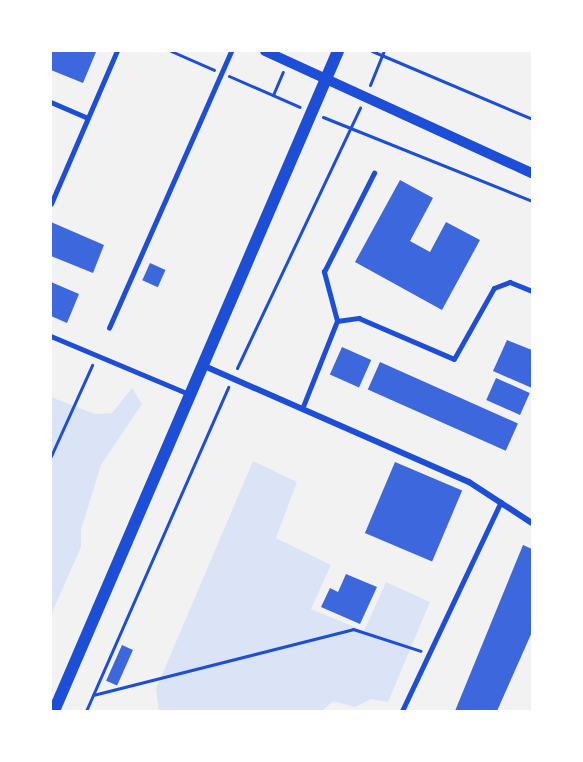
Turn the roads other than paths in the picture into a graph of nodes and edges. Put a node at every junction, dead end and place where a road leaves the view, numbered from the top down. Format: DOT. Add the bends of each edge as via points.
graph roads {
  1 [pos="117,51"];
  2 [pos="231,51"];
  3 [pos="265,51"];
  4 [pos="338,51"];
  5 [pos="326,78"];
  6 [pos="51,102"];
  7 [pos="88,118"];
  8 [pos="374,173"];
  9 [pos="532,173"];
  10 [pos="51,204"];
  11 [pos="532,291"];
  12 [pos="337,321"];
  13 [pos="109,328"];
  14 [pos="51,336"];
  15 [pos="201,364"];
  16 [pos="189,394"];
  17 [pos="302,409"];
  18 [pos="501,502"];
  19 [pos="532,523"];
  20 [pos="54,711"];
  21 [pos="402,711"];
  1 -- 7 [label="lane"];
  2 -- 13 [label="lane"];
  3 -- 5 [label="street"];
  4 -- 5 [label="main road"];
  5 -- 9 [label="street"];
  5 -- 15 [label="main road"];
  6 -- 7 [label="lane"];
  7 -- 10 [label="lane"];
  8 -- 12 [label="lane" via="324,272"];
  11 -- 12 [label="lane" via="510,282 494,288 454,359 359,318"];
  12 -- 17 [label="lane"];
  14 -- 16 [label="lane"];
  15 -- 16 [label="main road"];
  15 -- 17 [label="street"];
  16 -- 20 [label="main road"];
  17 -- 18 [label="street" via="470,482"];
  18 -- 19 [label="street"];
  18 -- 21 [label="lane" via="432,655"];
}
